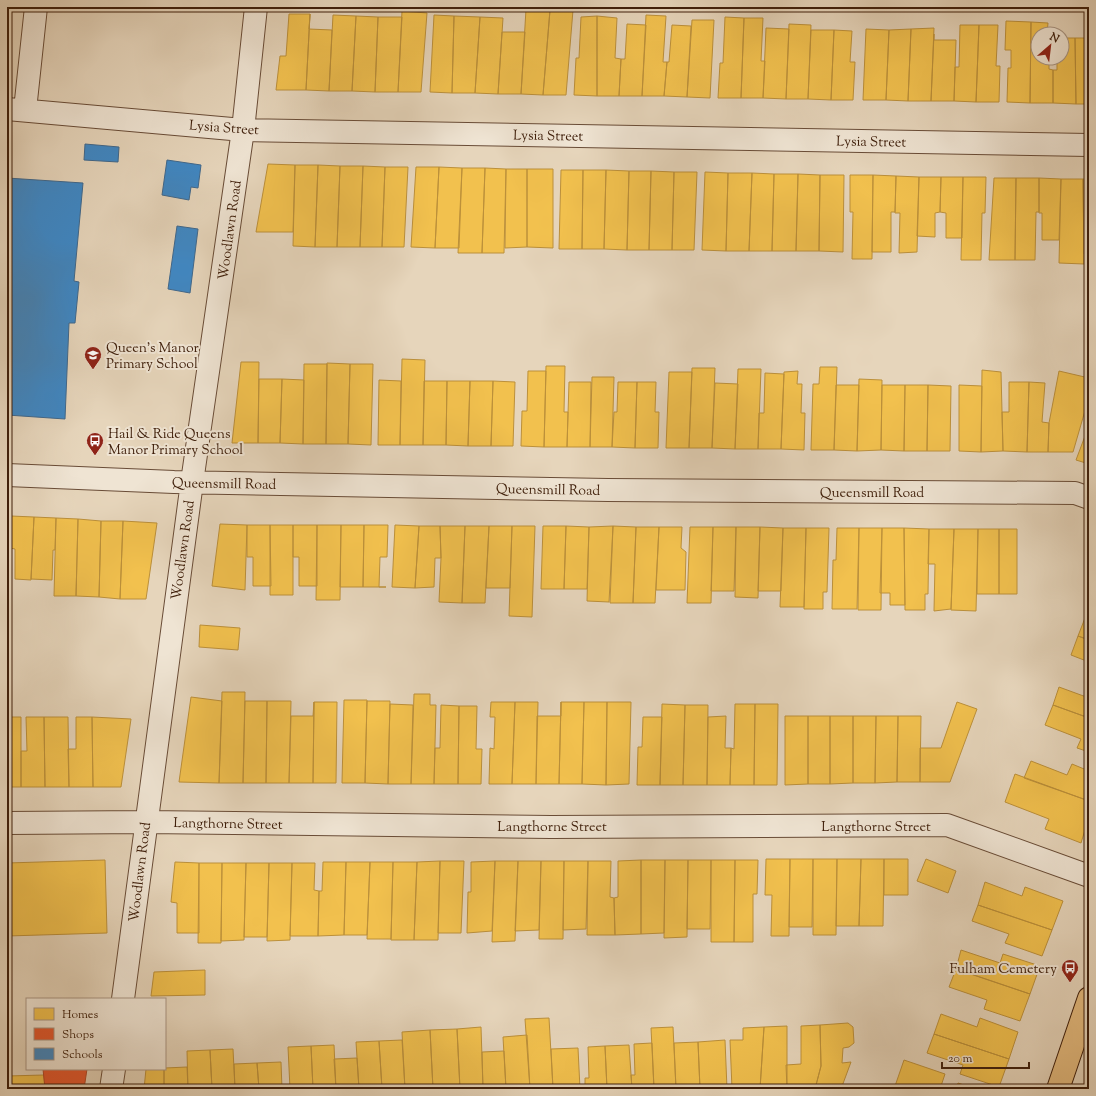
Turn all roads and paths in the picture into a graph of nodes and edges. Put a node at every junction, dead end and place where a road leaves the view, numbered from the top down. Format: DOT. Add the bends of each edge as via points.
graph roads {
  1 [pos="36,7"];
  2 [pos="256,7"];
  3 [pos="16,109"];
  4 [pos="243,130"];
  5 [pos="1089,145"];
  6 [pos="7,475"];
  7 [pos="192,482"];
  8 [pos="1089,498"];
  9 [pos="146,822"];
  10 [pos="7,823"];
  11 [pos="1089,876"];
  12 [pos="123,998"];
  13 [pos="1089,998"];
  14 [pos="114,1070"];
  15 [pos="111,1089"];
  16 [pos="1058,1089"];
  1 -- 3 [label="street"];
  2 -- 4 [label="street, Woodlawn Road"];
  3 -- 4 [label="street, Lysia Street"];
  4 -- 5 [label="street, Lysia Street"];
  4 -- 7 [label="street, Woodlawn Road"];
  6 -- 7 [label="street, Queensmill Road"];
  7 -- 8 [label="street, Queensmill Road" via="608,490 1074,493"];
  7 -- 9 [label="street, Woodlawn Road"];
  9 -- 10 [label="street, Langthorne Street"];
  9 -- 11 [label="street, Langthorne Street" via="551,827 947,826"];
  9 -- 12 [label="street, Woodlawn Road"];
  13 -- 16 [label="main road"];
  14 -- 15 [label="street"];
}
